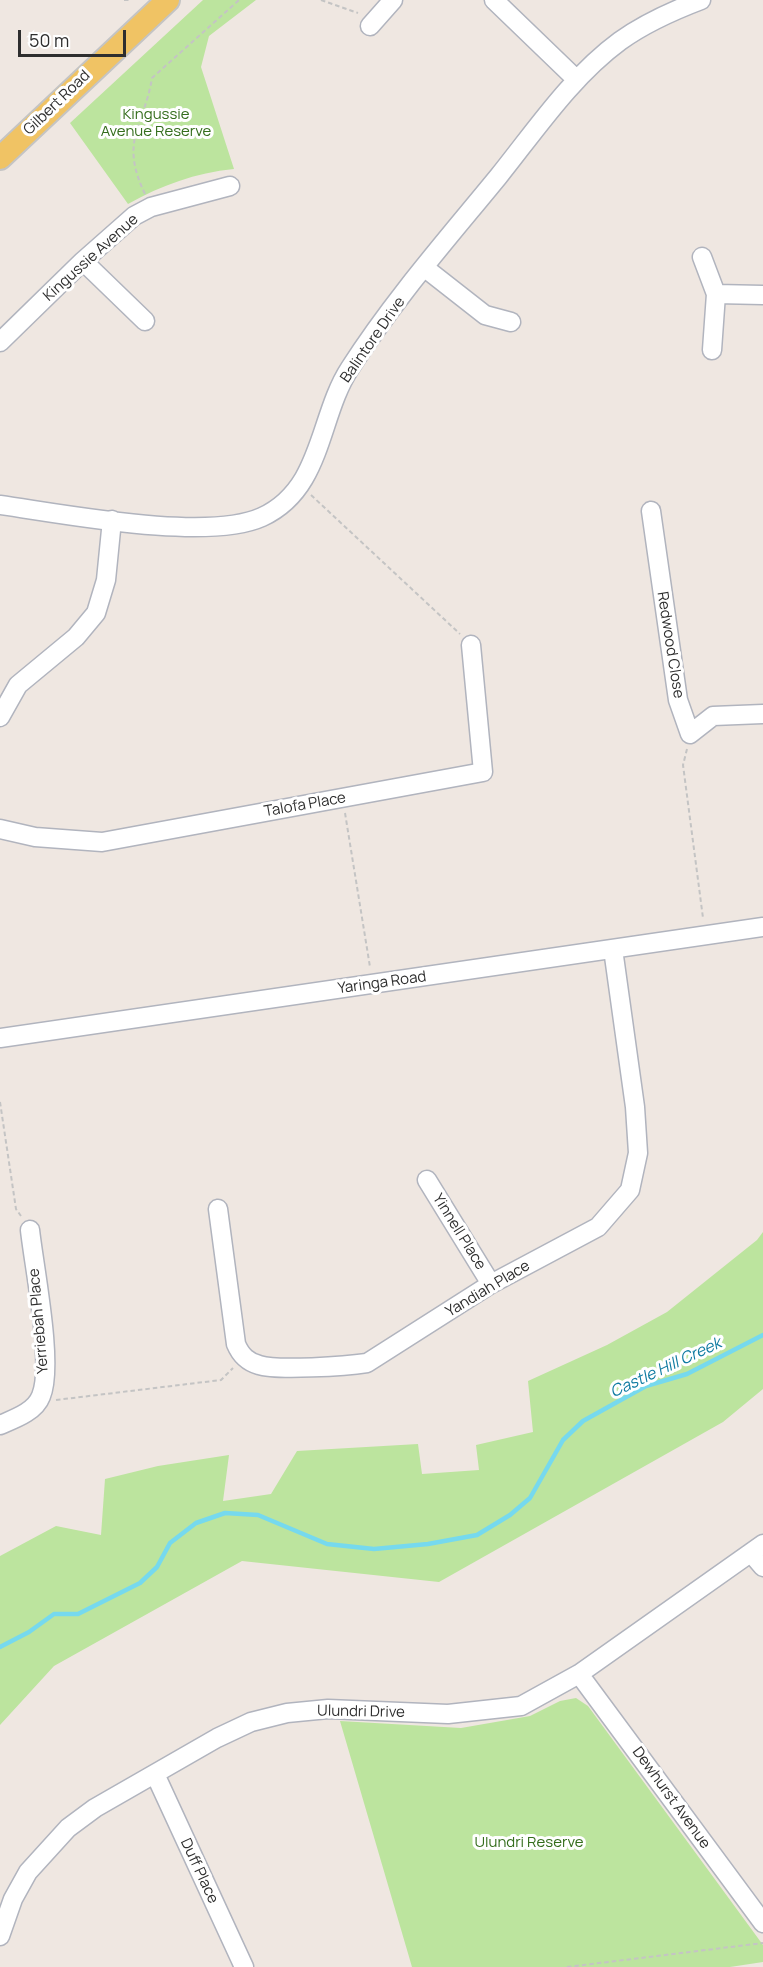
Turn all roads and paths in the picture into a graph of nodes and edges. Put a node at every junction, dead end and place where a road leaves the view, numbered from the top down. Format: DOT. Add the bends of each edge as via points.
graph roads {
  1 [pos="124,0"];
  2 [pos="131,0"];
  3 [pos="168,0"];
  4 [pos="239,0"];
  5 [pos="321,0"];
  6 [pos="393,0"];
  7 [pos="494,0"];
  8 [pos="701,0"];
  9 [pos="370,26"];
  10 [pos="577,80"];
  11 [pos="0,158"];
  12 [pos="230,186"];
  13 [pos="151,207"];
  14 [pos="702,257"];
  15 [pos="83,261"];
  16 [pos="425,268"];
  17 [pos="716,294"];
  18 [pos="763,295"];
  19 [pos="145,321"];
  20 [pos="511,322"];
  21 [pos="0,342"];
  22 [pos="712,350"];
  23 [pos="300,486"];
  24 [pos="0,505"];
  25 [pos="651,511"];
  26 [pos="112,520"];
  27 [pos="471,645"];
  28 [pos="763,714"];
  29 [pos="0,717"];
  30 [pos="690,734"];
  31 [pos="342,798"];
  32 [pos="0,830"];
  33 [pos="763,927"];
  34 [pos="706,936"];
  35 [pos="613,949"];
  36 [pos="373,984"];
  37 [pos="0,1038"];
  38 [pos="0,1102"];
  39 [pos="427,1180"];
  40 [pos="218,1209"];
  41 [pos="30,1230"];
  42 [pos="491,1284"];
  43 [pos="244,1358"];
  44 [pos="40,1399"];
  45 [pos="0,1425"];
  46 [pos="759,1555"];
  47 [pos="579,1674"];
  48 [pos="155,1774"];
  49 [pos="763,1923"];
  50 [pos="0,1936"];
  51 [pos="763,1943"];
  52 [pos="244,1967"];
  53 [pos="567,1967"];
  1 -- 2 [label="path"];
  3 -- 11 [label="main road, Gilbert Road"];
  4 -- 13 [label="path" via="152,78 134,133 134,172"];
  5 -- 9 [label="path" via="356,10"];
  6 -- 9 [label="street"];
  7 -- 10 [label="street"];
  8 -- 10 [label="street, Balintore Drive" via="646,24"];
  10 -- 16 [label="street, Balintore Drive"];
  12 -- 13 [label="street, Kingussie Avenue"];
  13 -- 15 [label="street, Kingussie Avenue" via="134,216"];
  14 -- 17 [label="street"];
  15 -- 19 [label="street"];
  15 -- 21 [label="street, Kingussie Avenue"];
  16 -- 20 [label="street" via="485,315"];
  16 -- 23 [label="street, Balintore Drive" via="350,368"];
  17 -- 18 [label="street"];
  17 -- 22 [label="street"];
  23 -- 26 [label="street, Balintore Drive" via="264,516 240,525 212,528"];
  23 -- 27 [label="path"];
  24 -- 26 [label="street, Balintore Drive"];
  25 -- 30 [label="street, Redwood Close" via="678,700"];
  26 -- 29 [label="street" via="106,580 96,613 76,637 18,685"];
  27 -- 31 [label="street, Talofa Place" via="483,772"];
  28 -- 30 [label="street" via="713,717"];
  30 -- 34 [label="path" via="683,765"];
  31 -- 32 [label="street, Talofa Place" via="102,842"];
  31 -- 36 [label="path"];
  33 -- 34 [label="street, Yaringa Road"];
  34 -- 35 [label="street, Yaringa Road"];
  35 -- 36 [label="street, Yaringa Road"];
  35 -- 42 [label="street, Yandiah Place" via="635,1107 638,1153 630,1190 598,1227"];
  36 -- 37 [label="street, Yaringa Road"];
  38 -- 41 [label="path" via="16,1209"];
  39 -- 42 [label="street, Yinnell Place"];
  40 -- 43 [label="street" via="236,1344"];
  41 -- 44 [label="street, Yerriebah Place" via="47,1372"];
  42 -- 43 [label="street, Yandiah Place" via="367,1363 261,1366"];
  43 -- 44 [label="path" via="222,1380 58,1401"];
  44 -- 45 [label="street" via="25,1414"];
  46 -- 47 [label="street, Ulundri Drive"];
  47 -- 48 [label="street, Ulundri Drive" via="521,1706 448,1714 328,1709 287,1713 251,1722"];
  47 -- 49 [label="street, Dewhurst Avenue"];
  48 -- 50 [label="street, Ulundri Drive" via="95,1808 45,1850 13,1899"];
  48 -- 52 [label="street, Duff Place"];
  51 -- 53 [label="path"];
}
